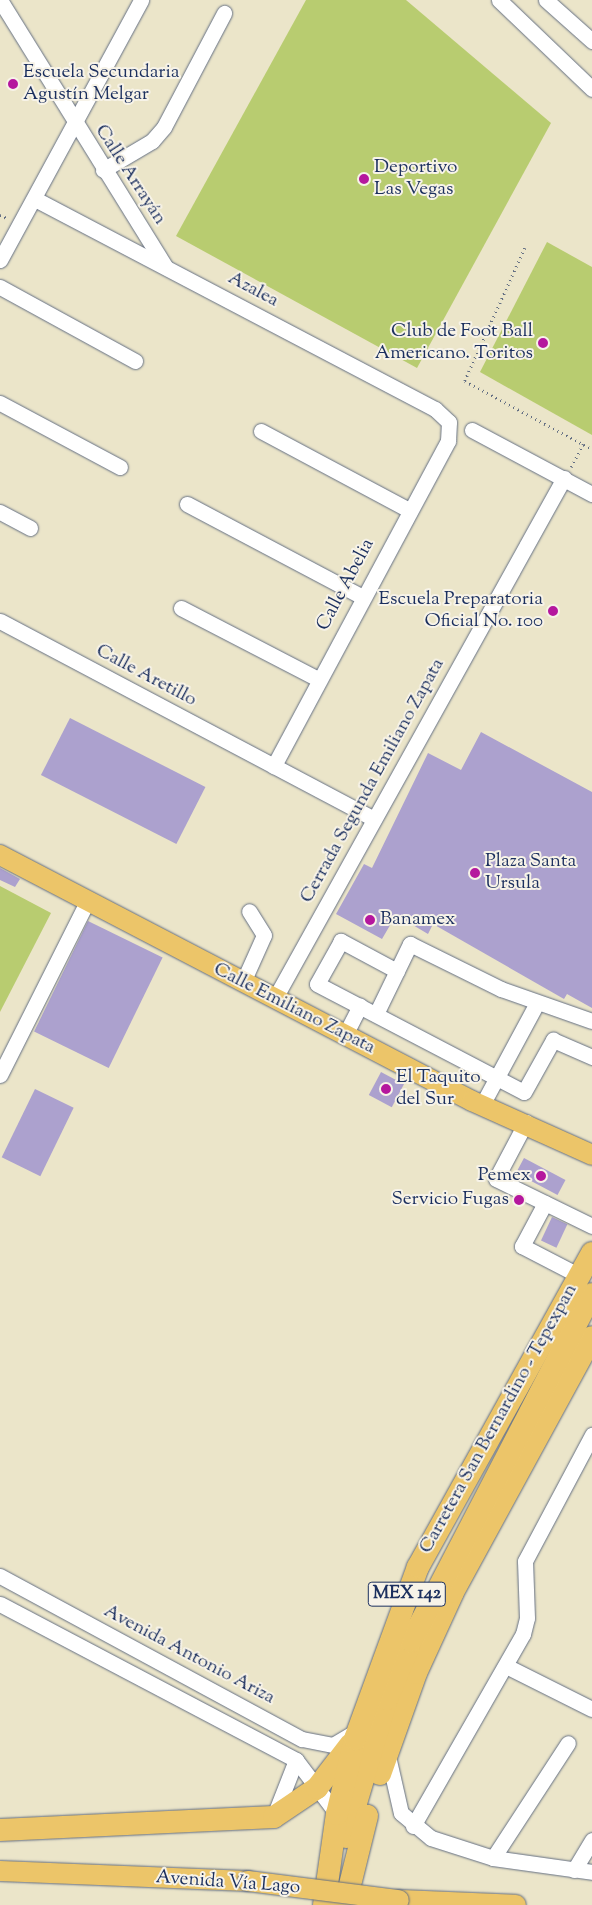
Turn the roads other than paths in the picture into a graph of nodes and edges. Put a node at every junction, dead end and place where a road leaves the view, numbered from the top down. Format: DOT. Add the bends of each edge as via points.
graph roads {
  1 [pos="0,0"];
  2 [pos="141,0"];
  3 [pos="499,0"];
  4 [pos="546,0"];
  5 [pos="224,13"];
  6 [pos="592,41"];
  7 [pos="592,89"];
  8 [pos="74,124"];
  9 [pos="103,170"];
  10 [pos="34,198"];
  11 [pos="0,260"];
  12 [pos="166,267"];
  13 [pos="0,287"];
  14 [pos="135,361"];
  15 [pos="0,403"];
  16 [pos="449,422"];
  17 [pos="472,430"];
  18 [pos="261,431"];
  19 [pos="120,467"];
  20 [pos="564,478"];
  21 [pos="592,494"];
  22 [pos="187,504"];
  23 [pos="409,510"];
  24 [pos="0,512"];
  25 [pos="30,528"];
  26 [pos="363,597"];
  27 [pos="180,608"];
  28 [pos="0,621"];
  29 [pos="318,680"];
  30 [pos="274,766"];
  31 [pos="374,820"];
  32 [pos="0,855"];
  33 [pos="87,902"];
  34 [pos="249,911"];
  35 [pos="397,971"];
  36 [pos="243,982"];
  37 [pos="275,998"];
  38 [pos="537,1003"];
  39 [pos="360,1006"];
  40 [pos="376,1014"];
  41 [pos="592,1021"];
  42 [pos="345,1035"];
  43 [pos="592,1057"];
  44 [pos="0,1075"];
  45 [pos="496,1077"];
  46 [pos="482,1105"];
  47 [pos="526,1122"];
  48 [pos="592,1155"];
  49 [pos="545,1203"];
  50 [pos="592,1226"];
  51 [pos="592,1253"];
  52 [pos="578,1275"];
  53 [pos="592,1294"];
  54 [pos="592,1337"];
  55 [pos="592,1435"];
  56 [pos="0,1576"];
  57 [pos="0,1604"];
  58 [pos="506,1666"];
  59 [pos="592,1710"];
  60 [pos="369,1739"];
  61 [pos="568,1743"];
  62 [pos="296,1760"];
  63 [pos="317,1788"];
  64 [pos="337,1814"];
  65 [pos="274,1817"];
  66 [pos="412,1826"];
  67 [pos="0,1830"];
  68 [pos="592,1840"];
  69 [pos="493,1858"];
  70 [pos="574,1870"];
  71 [pos="0,1871"];
  72 [pos="592,1872"];
  73 [pos="325,1905"];
  74 [pos="345,1905"];
  75 [pos="516,1905"];
  1 -- 8 [label="street, Calle Arrayán"];
  2 -- 8 [label="street"];
  3 -- 7 [label="street"];
  4 -- 6 [label="street"];
  5 -- 9 [label="street" via="164,127 152,141"];
  8 -- 9 [label="street, Calle Arrayán"];
  8 -- 10 [label="street"];
  9 -- 12 [label="street, Calle Arrayán"];
  10 -- 11 [label="street"];
  10 -- 12 [label="street, Azalea"];
  12 -- 16 [label="street, Azalea" via="435,409"];
  13 -- 14 [label="street"];
  15 -- 19 [label="street"];
  16 -- 23 [label="street, Calle Abelia" via="448,441"];
  17 -- 20 [label="street"];
  18 -- 23 [label="street"];
  20 -- 21 [label="street"];
  20 -- 31 [label="street, Cerrada Segunda Emiliano Zapata"];
  22 -- 26 [label="street"];
  23 -- 26 [label="street, Calle Abelia"];
  24 -- 25 [label="street"];
  26 -- 29 [label="street, Calle Abelia"];
  27 -- 29 [label="street"];
  28 -- 30 [label="street, Calle Aretillo"];
  29 -- 30 [label="street, Calle Abelia"];
  30 -- 31 [label="street, Calle Aretillo"];
  31 -- 37 [label="street, Cerrada Segunda Emiliano Zapata"];
  32 -- 33 [label="main road, Calle Emiliano Zapata"];
  33 -- 36 [label="main road, Calle Emiliano Zapata"];
  33 -- 44 [label="street"];
  34 -- 36 [label="street" via="264,935"];
  35 -- 38 [label="street" via="410,944"];
  35 -- 39 [label="street" via="341,941 317,984"];
  35 -- 40 [label="street"];
  36 -- 37 [label="main road, Calle Emiliano Zapata"];
  37 -- 42 [label="main road, Calle Emiliano Zapata"];
  38 -- 41 [label="street"];
  38 -- 45 [label="street"];
  39 -- 40 [label="street"];
  39 -- 42 [label="street"];
  40 -- 45 [label="street"];
  42 -- 46 [label="main road, Calle Emiliano Zapata"];
  43 -- 45 [label="street" via="554,1040 524,1092"];
  45 -- 46 [label="street"];
  46 -- 47 [label="main road, Calle Emiliano Zapata"];
  47 -- 48 [label="main road, Calle Emiliano Zapata"];
  47 -- 49 [label="street" via="496,1179"];
  49 -- 50 [label="street"];
  49 -- 52 [label="street" via="522,1246"];
  51 -- 52 [label="highway, Carretera San Bernardino - Tepexpan / MEX 142"];
  52 -- 60 [label="highway, Carretera San Bernardino - Tepexpan / MEX 142" via="418,1567"];
  53 -- 60 [label="highway" via="411,1641"];
  54 -- 60 [label="highway, Carretera San Bernardino - Tepexpan / MEX 142"];
  55 -- 58 [label="street" via="531,1544 524,1577 528,1618"];
  56 -- 60 [label="street, Avenida Antonio Ariza" via="302,1739 333,1746"];
  57 -- 62 [label="street"];
  58 -- 59 [label="street"];
  58 -- 66 [label="street"];
  60 -- 63 [label="highway"];
  60 -- 64 [label="highway, Carretera San Bernardino - Tepexpan / MEX 142"];
  60 -- 66 [label="street" via="393,1788 401,1813"];
  60 -- 73 [label="highway"];
  60 -- 74 [label="highway, Carretera San Bernardino - Tepexpan / MEX 142"];
  61 -- 69 [label="street"];
  62 -- 63 [label="street"];
  62 -- 65 [label="street"];
  63 -- 64 [label="street"];
  63 -- 65 [label="highway"];
  64 -- 73 [label="highway, Carretera San Bernardino - Tepexpan / MEX 142"];
  65 -- 67 [label="highway"];
  66 -- 69 [label="street" via="431,1838"];
  68 -- 70 [label="street"];
  69 -- 70 [label="street"];
  70 -- 72 [label="street"];
  71 -- 75 [label="main road, Avenida Vía Lago, bridge" via="248,1881 399,1900"];
}
